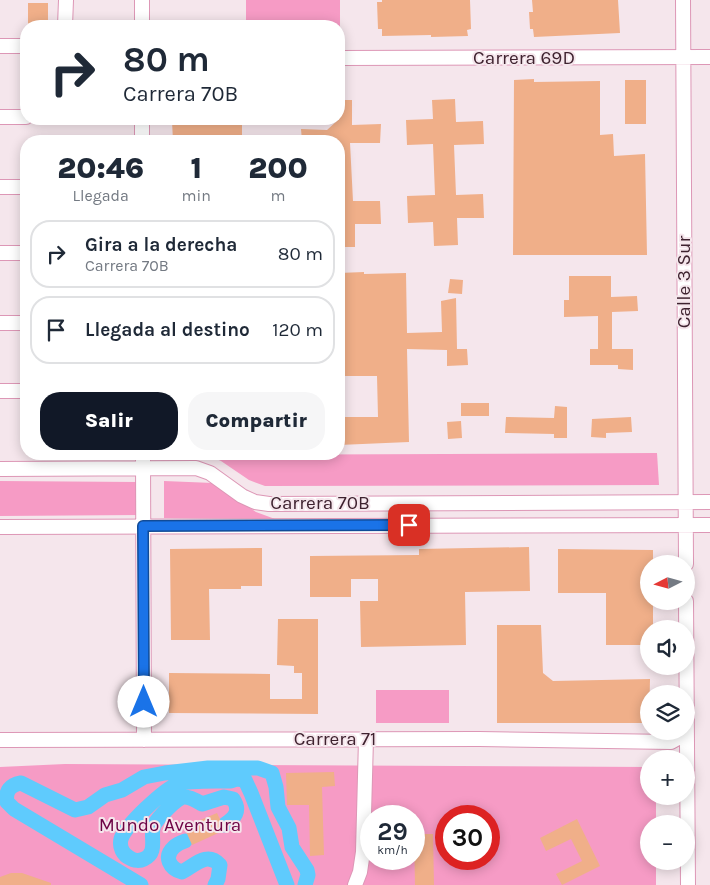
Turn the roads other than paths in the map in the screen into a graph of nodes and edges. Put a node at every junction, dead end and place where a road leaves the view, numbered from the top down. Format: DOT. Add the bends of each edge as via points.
graph roads {
  1 [pos="66,0"];
  2 [pos="142,0"];
  3 [pos="683,0"];
  4 [pos="65,20"];
  5 [pos="142,20"];
  6 [pos="0,46"];
  7 [pos="20,46"];
  8 [pos="683,57"];
  9 [pos="710,57"];
  10 [pos="345,58"];
  11 [pos="0,117"];
  12 [pos="20,117"];
  13 [pos="0,187"];
  14 [pos="20,187"];
  15 [pos="20,253"];
  16 [pos="0,254"];
  17 [pos="0,323"];
  18 [pos="20,323"];
  19 [pos="0,391"];
  20 [pos="20,391"];
  21 [pos="142,460"];
  22 [pos="143,468"];
  23 [pos="0,469"];
  24 [pos="685,502"];
  25 [pos="710,502"];
  26 [pos="710,525"];
  27 [pos="143,526"];
  28 [pos="686,526"];
  29 [pos="0,527"];
  30 [pos="686,555"];
  31 [pos="686,610"];
  32 [pos="686,685"];
  33 [pos="366,739"];
  34 [pos="0,740"];
  35 [pos="144,740"];
  36 [pos="674,740"];
  37 [pos="670,742"];
  38 [pos="680,750"];
  39 [pos="687,805"];
  40 [pos="355,885"];
  41 [pos="688,885"];
  1 -- 4 [label="street"];
  2 -- 5 [label="street"];
  3 -- 8 [label="street, Calle 3 Sur"];
  6 -- 7 [label="street"];
  8 -- 9 [label="street, Carrera 69D"];
  8 -- 10 [label="street, Carrera 69D"];
  8 -- 24 [label="street, Calle 3 Sur"];
  11 -- 12 [label="street"];
  13 -- 14 [label="street"];
  15 -- 16 [label="street"];
  17 -- 18 [label="street"];
  19 -- 20 [label="street"];
  21 -- 22 [label="street"];
  22 -- 23 [label="street, Carrera 70B"];
  22 -- 24 [label="street, Carrera 70B" via="196,468 210,473 242,496 268,504"];
  22 -- 27 [label="street"];
  24 -- 25 [label="street, Carrera 70B"];
  24 -- 28 [label="street, Calle 3 Sur"];
  26 -- 28 [label="street, Carrera 70B"];
  27 -- 28 [label="street, Carrera 70B"];
  27 -- 29 [label="street, Carrera 70B"];
  27 -- 35 [label="street"];
  28 -- 30 [label="street, Calle 3 Sur"];
  31 -- 32 [label="street"];
  33 -- 35 [label="street, Carrera 71"];
  33 -- 37 [label="street, Carrera 71"];
  33 -- 40 [label="street" via="363,852"];
  34 -- 35 [label="street, Carrera 71"];
  36 -- 37 [label="street"];
  37 -- 38 [label="street"];
  39 -- 41 [label="street"];
}
